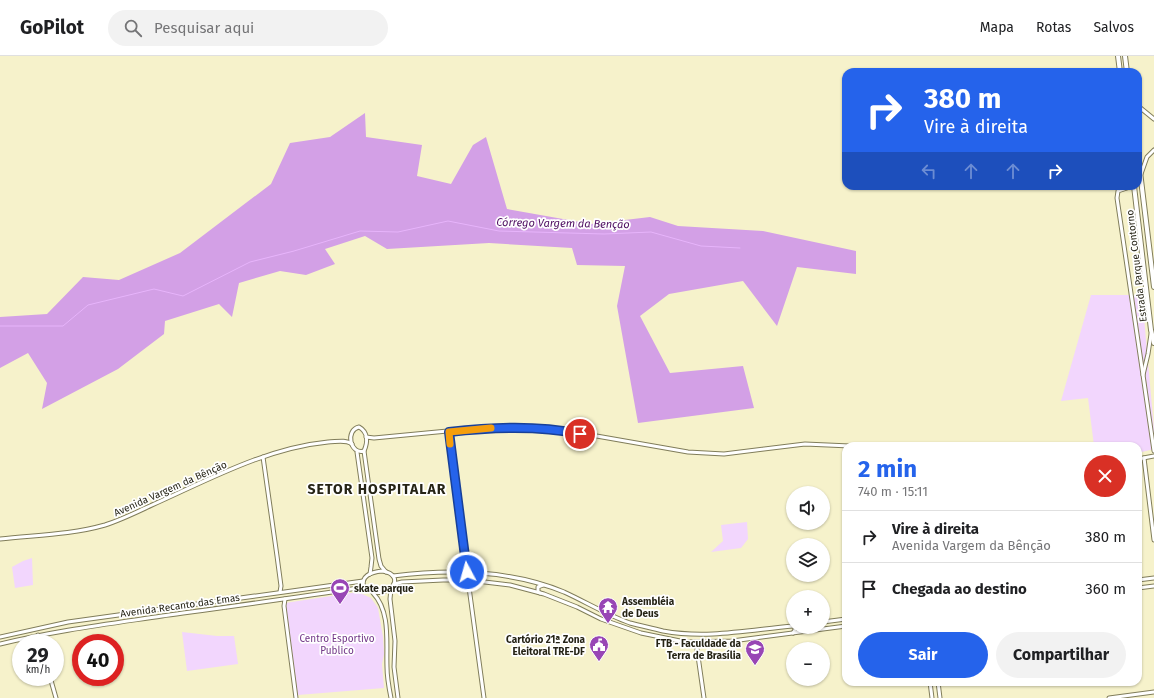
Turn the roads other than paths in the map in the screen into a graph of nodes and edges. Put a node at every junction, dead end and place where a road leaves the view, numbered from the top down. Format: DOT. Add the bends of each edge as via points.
graph roads {
  1 [pos="1118,56"];
  2 [pos="1125,56"];
  3 [pos="1120,68"];
  4 [pos="1126,68"];
  5 [pos="1142,109"];
  6 [pos="1154,119"];
  7 [pos="1154,150"];
  8 [pos="1142,169"];
  9 [pos="1121,190"];
  10 [pos="1134,190"];
  11 [pos="1142,190"];
  12 [pos="1152,270"];
  13 [pos="1145,271"];
  14 [pos="1154,287"];
  15 [pos="1151,330"];
  16 [pos="1154,343"];
  17 [pos="1143,375"];
  18 [pos="449,432"];
  19 [pos="351,436"];
  20 [pos="367,439"];
  21 [pos="343,441"];
  22 [pos="352,444"];
  23 [pos="842,446"];
  24 [pos="364,451"];
  25 [pos="1154,451"];
  26 [pos="357,452"];
  27 [pos="1154,456"];
  28 [pos="263,457"];
  29 [pos="1144,458"];
  30 [pos="364,512"];
  31 [pos="373,512"];
  32 [pos="368,534"];
  33 [pos="375,534"];
  34 [pos="0,539"];
  35 [pos="1154,540"];
  36 [pos="386,572"];
  37 [pos="435,572"];
  38 [pos="442,572"];
  39 [pos="467,572"];
  40 [pos="370,574"];
  41 [pos="393,576"];
  42 [pos="1154,578"];
  43 [pos="433,580"];
  44 [pos="443,580"];
  45 [pos="468,580"];
  46 [pos="1142,580"];
  47 [pos="363,581"];
  48 [pos="528,581"];
  49 [pos="394,584"];
  50 [pos="543,585"];
  51 [pos="1154,586"];
  52 [pos="364,588"];
  53 [pos="1142,588"];
  54 [pos="391,589"];
  55 [pos="526,589"];
  56 [pos="282,592"];
  57 [pos="373,593"];
  58 [pos="540,593"];
  59 [pos="269,594"];
  60 [pos="256,595"];
  61 [pos="264,595"];
  62 [pos="280,600"];
  63 [pos="285,600"];
  64 [pos="272,601"];
  65 [pos="582,601"];
  66 [pos="264,602"];
  67 [pos="256,603"];
  68 [pos="284,606"];
  69 [pos="577,607"];
  70 [pos="597,608"];
  71 [pos="593,615"];
  72 [pos="89,619"];
  73 [pos="79,620"];
  74 [pos="842,620"];
  75 [pos="830,621"];
  76 [pos="90,626"];
  77 [pos="786,627"];
  78 [pos="842,627"];
  79 [pos="79,628"];
  80 [pos="830,628"];
  81 [pos="733,633"];
  82 [pos="44,634"];
  83 [pos="688,634"];
  84 [pos="786,634"];
  85 [pos="0,637"];
  86 [pos="732,640"];
  87 [pos="12,641"];
  88 [pos="686,642"];
  89 [pos="696,642"];
  90 [pos="0,644"];
  91 [pos="53,686"];
  92 [pos="930,686"];
  93 [pos="938,686"];
  94 [pos="1154,692"];
  95 [pos="56,698"];
  96 [pos="296,698"];
  97 [pos="391,698"];
  98 [pos="398,698"];
  99 [pos="484,698"];
  100 [pos="704,698"];
  101 [pos="932,698"];
  102 [pos="940,698"];
  103 [pos="1109,698"];
  1 -- 3 [label="highway"];
  2 -- 4 [label="highway"];
  5 -- 6 [label="main road"];
  7 -- 8 [label="main road" via="1147,157"];
  9 -- 17 [label="main road" via="1118,191 1116,198"];
  10 -- 13 [label="highway, Estrada Parque Contorno"];
  11 -- 12 [label="highway, Estrada Parque Contorno"];
  12 -- 13 [label="highway" via="1150,276"];
  12 -- 14 [label="highway, Estrada Parque Contorno"];
  13 -- 15 [label="highway, Estrada Parque Contorno"];
  15 -- 16 [label="highway, Estrada Parque Contorno"];
  15 -- 17 [label="main road"];
  17 -- 25 [label="main road"];
  18 -- 20 [label="main road"];
  18 -- 23 [label="main road" via="502,427 547,429 696,453 724,454 805,444"];
  18 -- 39 [label="main road"];
  19 -- 20 [label="main road, Avenida Vargem da Bênção" via="354,429 359,427"];
  19 -- 21 [label="main road, Avenida Vargem da Bênção"];
  19 -- 22 [label="main road"];
  20 -- 24 [label="main road"];
  21 -- 22 [label="main road, Avenida Vargem da Bênção"];
  21 -- 28 [label="main road, Avenida Vargem da Bênção" via="306,445"];
  22 -- 26 [label="main road"];
  24 -- 26 [label="main road"];
  24 -- 31 [label="main road"];
  26 -- 30 [label="main road"];
  27 -- 29 [label="main road"];
  28 -- 34 [label="main road, Avenida Vargem da Bênção" via="107,524 57,534"];
  28 -- 56 [label="main road"];
  29 -- 35 [label="main road"];
  30 -- 31 [label="main road"];
  30 -- 32 [label="main road"];
  31 -- 33 [label="main road"];
  32 -- 33 [label="main road"];
  32 -- 40 [label="main road" via="372,562"];
  33 -- 36 [label="main road" via="379,559"];
  36 -- 40 [label="main road"];
  36 -- 41 [label="main road"];
  37 -- 38 [label="main road"];
  37 -- 41 [label="main road"];
  37 -- 43 [label="main road" via="437,576"];
  38 -- 39 [label="main road"];
  38 -- 44 [label="main road"];
  39 -- 48 [label="main road"];
  40 -- 47 [label="main road"];
  41 -- 49 [label="main road"];
  42 -- 46 [label="main road"];
  43 -- 44 [label="main road"];
  43 -- 49 [label="main road"];
  44 -- 45 [label="main road"];
  45 -- 55 [label="main road"];
  45 -- 99 [label="main road"];
  47 -- 52 [label="main road"];
  47 -- 56 [label="main road, Avenida Recanto das Emas"];
  48 -- 50 [label="main road"];
  48 -- 55 [label="main road" via="530,586"];
  49 -- 54 [label="main road"];
  50 -- 58 [label="main road" via="538,588"];
  50 -- 65 [label="main road"];
  51 -- 53 [label="main road"];
  52 -- 57 [label="main road"];
  52 -- 63 [label="main road, Avenida Recanto das Emas"];
  54 -- 57 [label="main road"];
  54 -- 98 [label="main road" via="396,648 394,667"];
  55 -- 58 [label="main road"];
  56 -- 59 [label="main road, Avenida Recanto das Emas"];
  57 -- 97 [label="main road" via="384,610"];
  58 -- 69 [label="main road"];
  59 -- 61 [label="main road, Avenida Recanto das Emas"];
  59 -- 64 [label="main road"];
  60 -- 61 [label="main road, Avenida Recanto das Emas"];
  60 -- 67 [label="main road"];
  60 -- 72 [label="main road, Avenida Recanto das Emas"];
  61 -- 66 [label="main road" via="261,598"];
  62 -- 63 [label="main road, Avenida Recanto das Emas"];
  62 -- 64 [label="main road, Avenida Recanto das Emas"];
  62 -- 68 [label="main road"];
  63 -- 68 [label="main road"];
  64 -- 66 [label="main road, Avenida Recanto das Emas"];
  65 -- 69 [label="main road" via="577,602"];
  65 -- 70 [label="main road"];
  66 -- 67 [label="main road, Avenida Recanto das Emas"];
  67 -- 76 [label="main road, Avenida Recanto das Emas"];
  68 -- 96 [label="main road"];
  69 -- 71 [label="main road"];
  70 -- 71 [label="main road" via="598,613"];
  70 -- 83 [label="main road" via="630,623"];
  71 -- 88 [label="main road" via="641,633"];
  72 -- 73 [label="main road, Avenida Recanto das Emas"];
  72 -- 76 [label="main road" via="86,625"];
  73 -- 79 [label="main road" via="82,625"];
  73 -- 85 [label="main road, Avenida Recanto das Emas"];
  74 -- 75 [label="main road"];
  76 -- 79 [label="main road, Avenida Recanto das Emas"];
  77 -- 81 [label="main road"];
  78 -- 80 [label="main road"];
  79 -- 82 [label="main road, Avenida Recanto das Emas"];
  81 -- 83 [label="main road"];
  81 -- 86 [label="main road" via="735,636"];
  83 -- 88 [label="main road"];
  84 -- 86 [label="main road"];
  86 -- 89 [label="main road"];
  87 -- 90 [label="main road, Avenida Recanto das Emas"];
  88 -- 89 [label="main road"];
  89 -- 100 [label="main road"];
  91 -- 95 [label="main road"];
  92 -- 101 [label="main road"];
  93 -- 102 [label="main road"];
  94 -- 103 [label="main road"];
}
